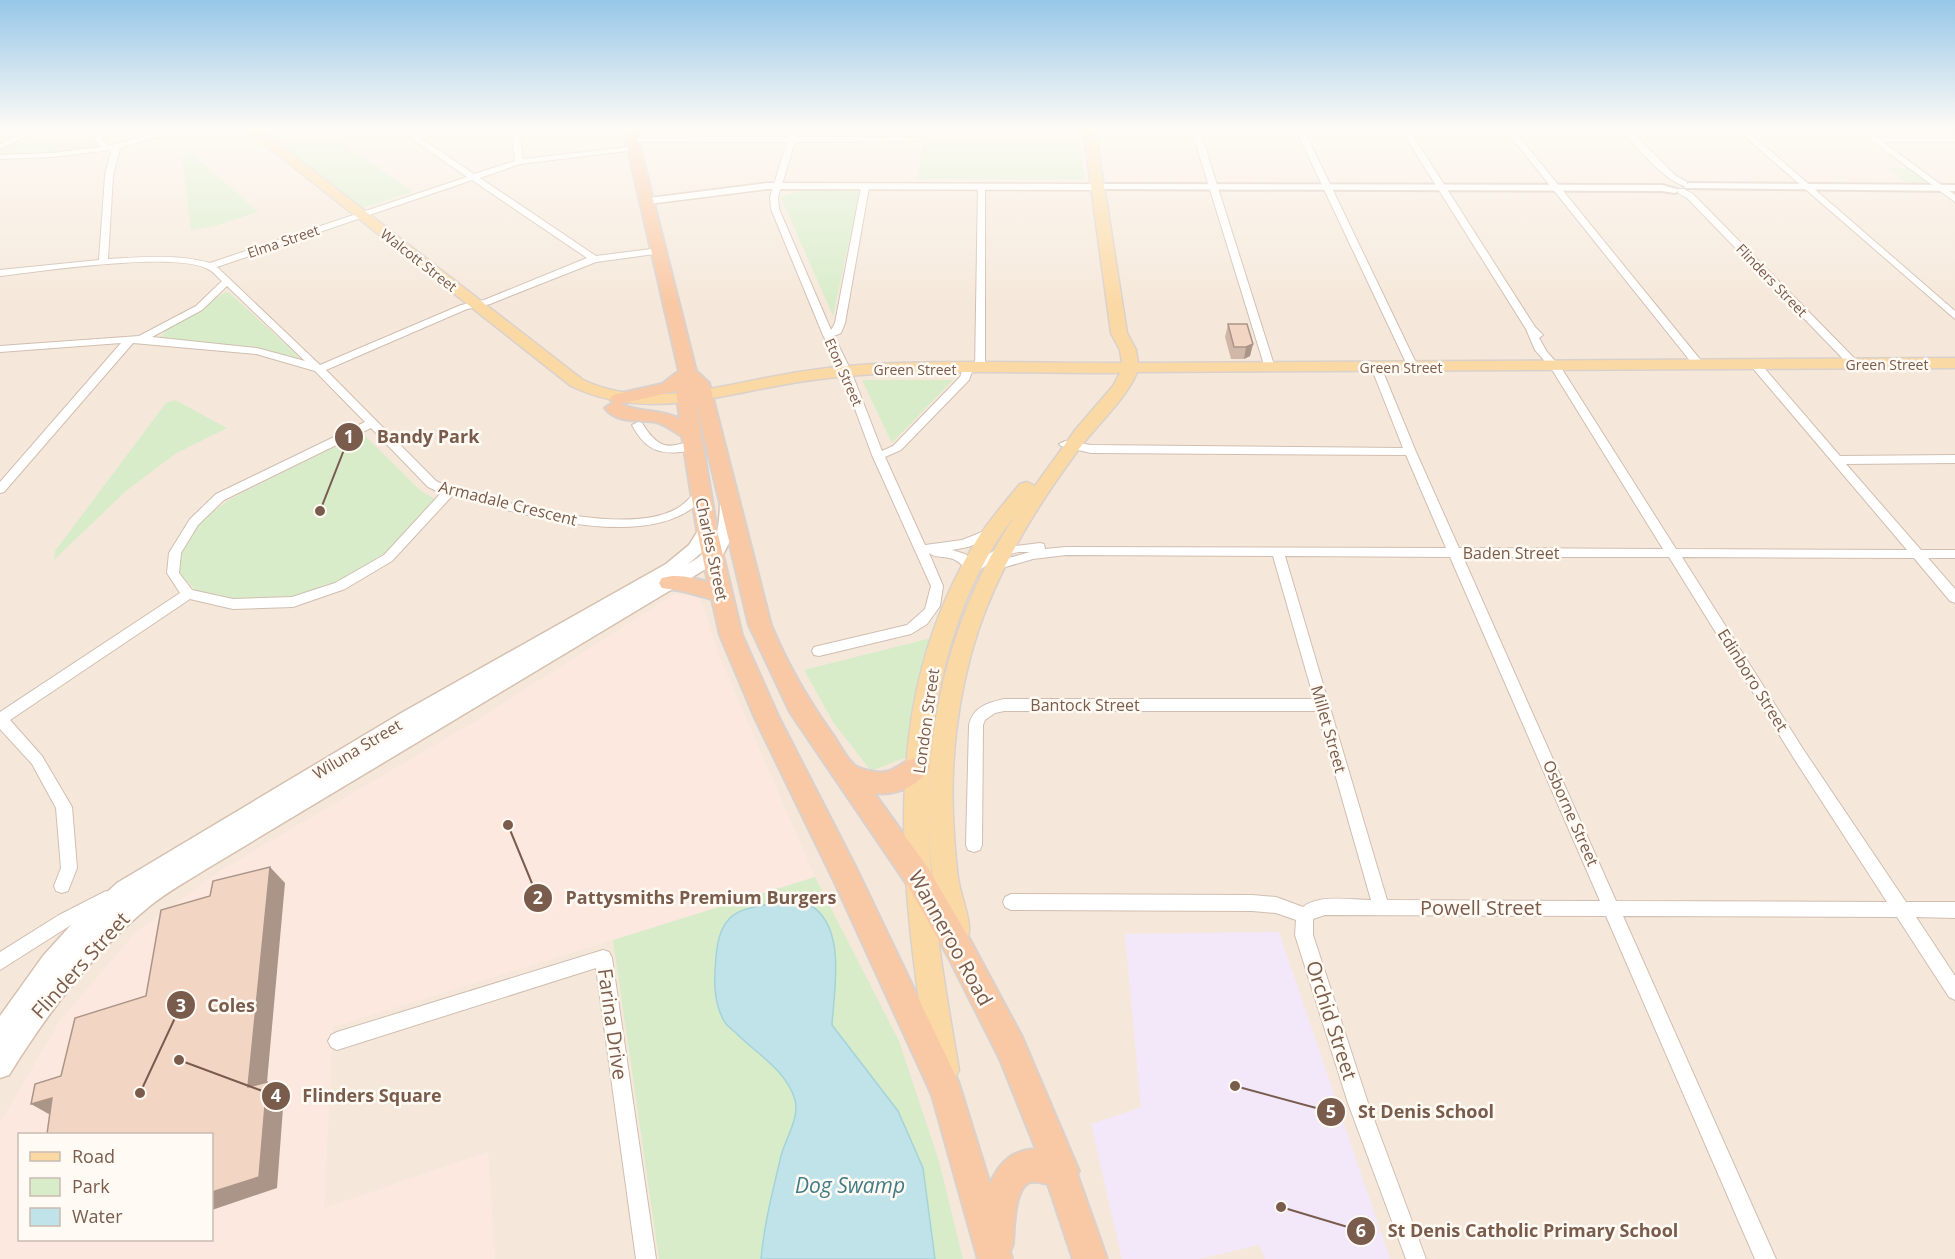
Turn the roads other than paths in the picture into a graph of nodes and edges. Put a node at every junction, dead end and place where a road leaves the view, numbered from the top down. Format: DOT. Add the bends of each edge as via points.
graph roads {
  1 [pos="778,186"];
  2 [pos="109,187"];
  3 [pos="325,187"];
  4 [pos="443,187"];
  5 [pos="487,187"];
  6 [pos="645,187"];
  7 [pos="770,187"];
  8 [pos="844,187"];
  9 [pos="865,187"];
  10 [pos="981,187"];
  11 [pos="1098,187"];
  12 [pos="1214,187"];
  13 [pos="1327,187"];
  14 [pos="1441,187"];
  15 [pos="1556,188"];
  16 [pos="1681,188"];
  17 [pos="1806,188"];
  18 [pos="1941,188"];
  19 [pos="1955,188"];
  20 [pos="1955,199"];
  21 [pos="649,201"];
  22 [pos="360,214"];
  23 [pos="659,251"];
  24 [pos="594,259"];
  25 [pos="103,263"];
  26 [pos="210,266"];
  27 [pos="0,273"];
  28 [pos="227,281"];
  29 [pos="477,304"];
  30 [pos="1955,316"];
  31 [pos="828,335"];
  32 [pos="141,339"];
  33 [pos="128,342"];
  34 [pos="0,349"];
  35 [pos="1955,363"];
  36 [pos="1755,364"];
  37 [pos="1854,364"];
  38 [pos="1699,365"];
  39 [pos="1555,366"];
  40 [pos="1123,367"];
  41 [pos="1376,367"];
  42 [pos="1413,367"];
  43 [pos="1270,368"];
  44 [pos="319,369"];
  45 [pos="974,369"];
  46 [pos="846,371"];
  47 [pos="688,373"];
  48 [pos="695,400"];
  49 [pos="617,404"];
  50 [pos="371,424"];
  51 [pos="638,425"];
  52 [pos="692,441"];
  53 [pos="1069,445"];
  54 [pos="1410,452"];
  55 [pos="878,455"];
  56 [pos="1955,459"];
  57 [pos="1838,460"];
  58 [pos="0,489"];
  59 [pos="449,492"];
  60 [pos="695,500"];
  61 [pos="728,501"];
  62 [pos="707,530"];
  63 [pos="1014,531"];
  64 [pos="1041,547"];
  65 [pos="1066,551"];
  66 [pos="1278,552"];
  67 [pos="1456,552"];
  68 [pos="923,553"];
  69 [pos="1675,554"];
  70 [pos="1919,554"];
  71 [pos="1955,554"];
  72 [pos="713,557"];
  73 [pos="986,558"];
  74 [pos="670,583"];
  75 [pos="188,594"];
  76 [pos="722,594"];
  77 [pos="1955,598"];
  78 [pos="766,640"];
  79 [pos="819,651"];
  80 [pos="520,662"];
  81 [pos="1322,705"];
  82 [pos="0,719"];
  83 [pos="917,767"];
  84 [pos="844,772"];
  85 [pos="974,844"];
  86 [pos="918,877"];
  87 [pos="62,886"];
  88 [pos="135,893"];
  89 [pos="1011,902"];
  90 [pos="1381,907"];
  91 [pos="1613,908"];
  92 [pos="1903,910"];
  93 [pos="1955,910"];
  94 [pos="1305,915"];
  95 [pos="960,950"];
  96 [pos="0,962"];
  97 [pos="1955,991"];
  98 [pos="0,1036"];
  99 [pos="338,1041"];
  100 [pos="0,1066"];
  101 [pos="947,1092"];
  102 [pos="1062,1171"];
  103 [pos="995,1258"];
  104 [pos="646,1259"];
  105 [pos="1090,1259"];
  106 [pos="1416,1259"];
  107 [pos="1766,1259"];
  1 -- 31 [label="street, Eton Street" via="775,209"];
  2 -- 25 [label="street"];
  3 -- 22 [label="main road, Walcott Street"];
  4 -- 22 [label="street, Elma Street"];
  5 -- 24 [label="street"];
  6 -- 21 [label="highway, Charles Street"];
  7 -- 21 [label="main road"];
  8 -- 9 [label="main road"];
  9 -- 10 [label="main road"];
  9 -- 31 [label="street" via="840,323 837,331"];
  10 -- 11 [label="main road"];
  10 -- 45 [label="street"];
  11 -- 12 [label="street"];
  11 -- 40 [label="main road, London Street" via="1119,333 1114,345"];
  12 -- 13 [label="street"];
  12 -- 43 [label="street"];
  13 -- 14 [label="street"];
  13 -- 42 [label="street"];
  14 -- 15 [label="street"];
  14 -- 39 [label="street, Edinboro Street" via="1531,329 1545,359"];
  15 -- 16 [label="street"];
  15 -- 38 [label="street"];
  16 -- 17 [label="street"];
  16 -- 37 [label="street, Flinders Street"];
  17 -- 18 [label="street"];
  17 -- 30 [label="street"];
  18 -- 19 [label="street"];
  18 -- 20 [label="street"];
  21 -- 23 [label="highway, Charles Street"];
  22 -- 26 [label="street, Elma Street"];
  22 -- 29 [label="main road, Walcott Street"];
  23 -- 24 [label="street"];
  23 -- 47 [label="highway, Charles Street"];
  24 -- 29 [label="street"];
  25 -- 26 [label="street" via="186,260"];
  25 -- 27 [label="street"];
  26 -- 28 [label="street, Armadale Crescent"];
  28 -- 32 [label="street" via="199,308"];
  28 -- 44 [label="street, Armadale Crescent"];
  29 -- 44 [label="street" via="468,312"];
  29 -- 49 [label="main road, Walcott Street" via="589,391 589,396"];
  31 -- 46 [label="street, Eton Street"];
  32 -- 33 [label="street"];
  32 -- 44 [label="street" via="257,351"];
  33 -- 34 [label="street"];
  33 -- 58 [label="street"];
  35 -- 37 [label="main road, Green Street"];
  36 -- 37 [label="main road, Green Street"];
  36 -- 38 [label="main road, Green Street"];
  36 -- 57 [label="street"];
  38 -- 39 [label="main road, Green Street"];
  39 -- 42 [label="main road, Green Street"];
  39 -- 69 [label="street, Edinboro Street"];
  40 -- 43 [label="main road, Green Street"];
  40 -- 45 [label="main road, Green Street"];
  40 -- 53 [label="main road, London Street" via="1121,387"];
  41 -- 42 [label="main road, Green Street"];
  41 -- 43 [label="main road, Green Street"];
  41 -- 54 [label="street, Osborne Street"];
  44 -- 50 [label="street, Armadale Crescent"];
  45 -- 46 [label="main road, Green Street"];
  45 -- 55 [label="street" via="897,448"];
  46 -- 48 [label="main road, Green Street" via="800,383"];
  46 -- 55 [label="street, Eton Street"];
  47 -- 48 [label="highway, Charles Street" via="684,386"];
  47 -- 49 [label="highway" via="668,388"];
  48 -- 49 [label="main road, Walcott Street" via="642,410"];
  48 -- 52 [label="highway, Charles Street"];
  48 -- 61 [label="highway, Charles Street"];
  49 -- 52 [label="highway" via="629,415 662,417"];
  50 -- 59 [label="street, Armadale Crescent" via="432,484"];
  50 -- 75 [label="street" via="220,497 194,522 175,553 173,573"];
  51 -- 52 [label="street" via="643,438 654,447 666,450"];
  52 -- 60 [label="highway, Charles Street"];
  53 -- 54 [label="street" via="1091,449"];
  53 -- 63 [label="main road, London Street"];
  53 -- 73 [label="main road, London Street"];
  54 -- 67 [label="street, Osborne Street"];
  55 -- 68 [label="street, Eton Street"];
  56 -- 57 [label="street"];
  57 -- 70 [label="street"];
  59 -- 60 [label="street, Armadale Crescent" via="589,523 658,519 678,513"];
  59 -- 75 [label="street" via="388,558 340,586 293,602 233,604"];
  60 -- 62 [label="highway, Charles Street"];
  61 -- 72 [label="main road" via="727,530"];
  61 -- 78 [label="highway, Charles Street"];
  62 -- 72 [label="highway, Charles Street"];
  62 -- 80 [label="main road, Wiluna Street" via="695,549 672,568"];
  63 -- 64 [label="street, Baden Street"];
  63 -- 73 [label="main road, London Street"];
  64 -- 65 [label="street, Baden Street"];
  64 -- 73 [label="street, Baden Street"];
  65 -- 66 [label="street, Baden Street"];
  65 -- 73 [label="street, Baden Street"];
  66 -- 67 [label="street, Baden Street"];
  66 -- 81 [label="street, Millet Street"];
  67 -- 69 [label="street, Baden Street"];
  67 -- 91 [label="street, Osborne Street"];
  68 -- 73 [label="street"];
  68 -- 73 [label="street, Baden Street" via="964,544"];
  68 -- 79 [label="street, Eton Street" via="937,586 937,601 922,622 911,629"];
  69 -- 70 [label="street, Baden Street"];
  69 -- 92 [label="street, Edinboro Street" via="1798,753"];
  70 -- 71 [label="street, Baden Street"];
  70 -- 77 [label="street"];
  72 -- 74 [label="main road, Wiluna Street"];
  72 -- 76 [label="highway, Charles Street"];
  73 -- 83 [label="main road, London Street" via="951,612 936,654"];
  73 -- 95 [label="main road, London Street" via="950,696 942,768 944,874"];
  74 -- 76 [label="highway"];
  74 -- 80 [label="main road, Wiluna Street"];
  75 -- 82 [label="street"];
  76 -- 101 [label="highway, Charles Street" via="734,644 767,718"];
  78 -- 84 [label="highway, Wanneroo Road" via="798,705"];
  80 -- 88 [label="main road, Wiluna Street" via="205,858"];
  81 -- 85 [label="street, Bantock Street" via="991,708 978,717 976,725"];
  81 -- 90 [label="street, Millet Street"];
  82 -- 87 [label="street" via="37,760 64,807 69,868"];
  83 -- 84 [label="highway" via="891,784 866,782"];
  83 -- 86 [label="main road, London Street"];
  84 -- 86 [label="highway, Wanneroo Road"];
  86 -- 95 [label="highway, Wanneroo Road"];
  86 -- 101 [label="main road, London Street"];
  88 -- 96 [label="street, Wiluna Street" via="65,920"];
  88 -- 98 [label="main road, Flinders Street" via="79,932"];
  88 -- 100 [label="main road, Flinders Street" via="47,995"];
  89 -- 94 [label="street" via="1252,903 1276,905"];
  90 -- 91 [label="street, Powell Street"];
  90 -- 94 [label="street, Powell Street" via="1325,907"];
  91 -- 92 [label="street, Powell Street"];
  91 -- 107 [label="street, Osborne Street"];
  92 -- 93 [label="street, Powell Street"];
  92 -- 97 [label="street, Edinboro Street"];
  94 -- 106 [label="street, Orchid Street" via="1304,935 1358,1104"];
  95 -- 102 [label="highway, Wanneroo Road" via="1011,1048"];
  99 -- 104 [label="street, Farina Drive" via="603,958"];
  101 -- 103 [label="highway"];
  102 -- 103 [label="highway" via="1032,1165 1019,1169 1009,1179 999,1211"];
  102 -- 105 [label="highway, Wanneroo Road"];
}
